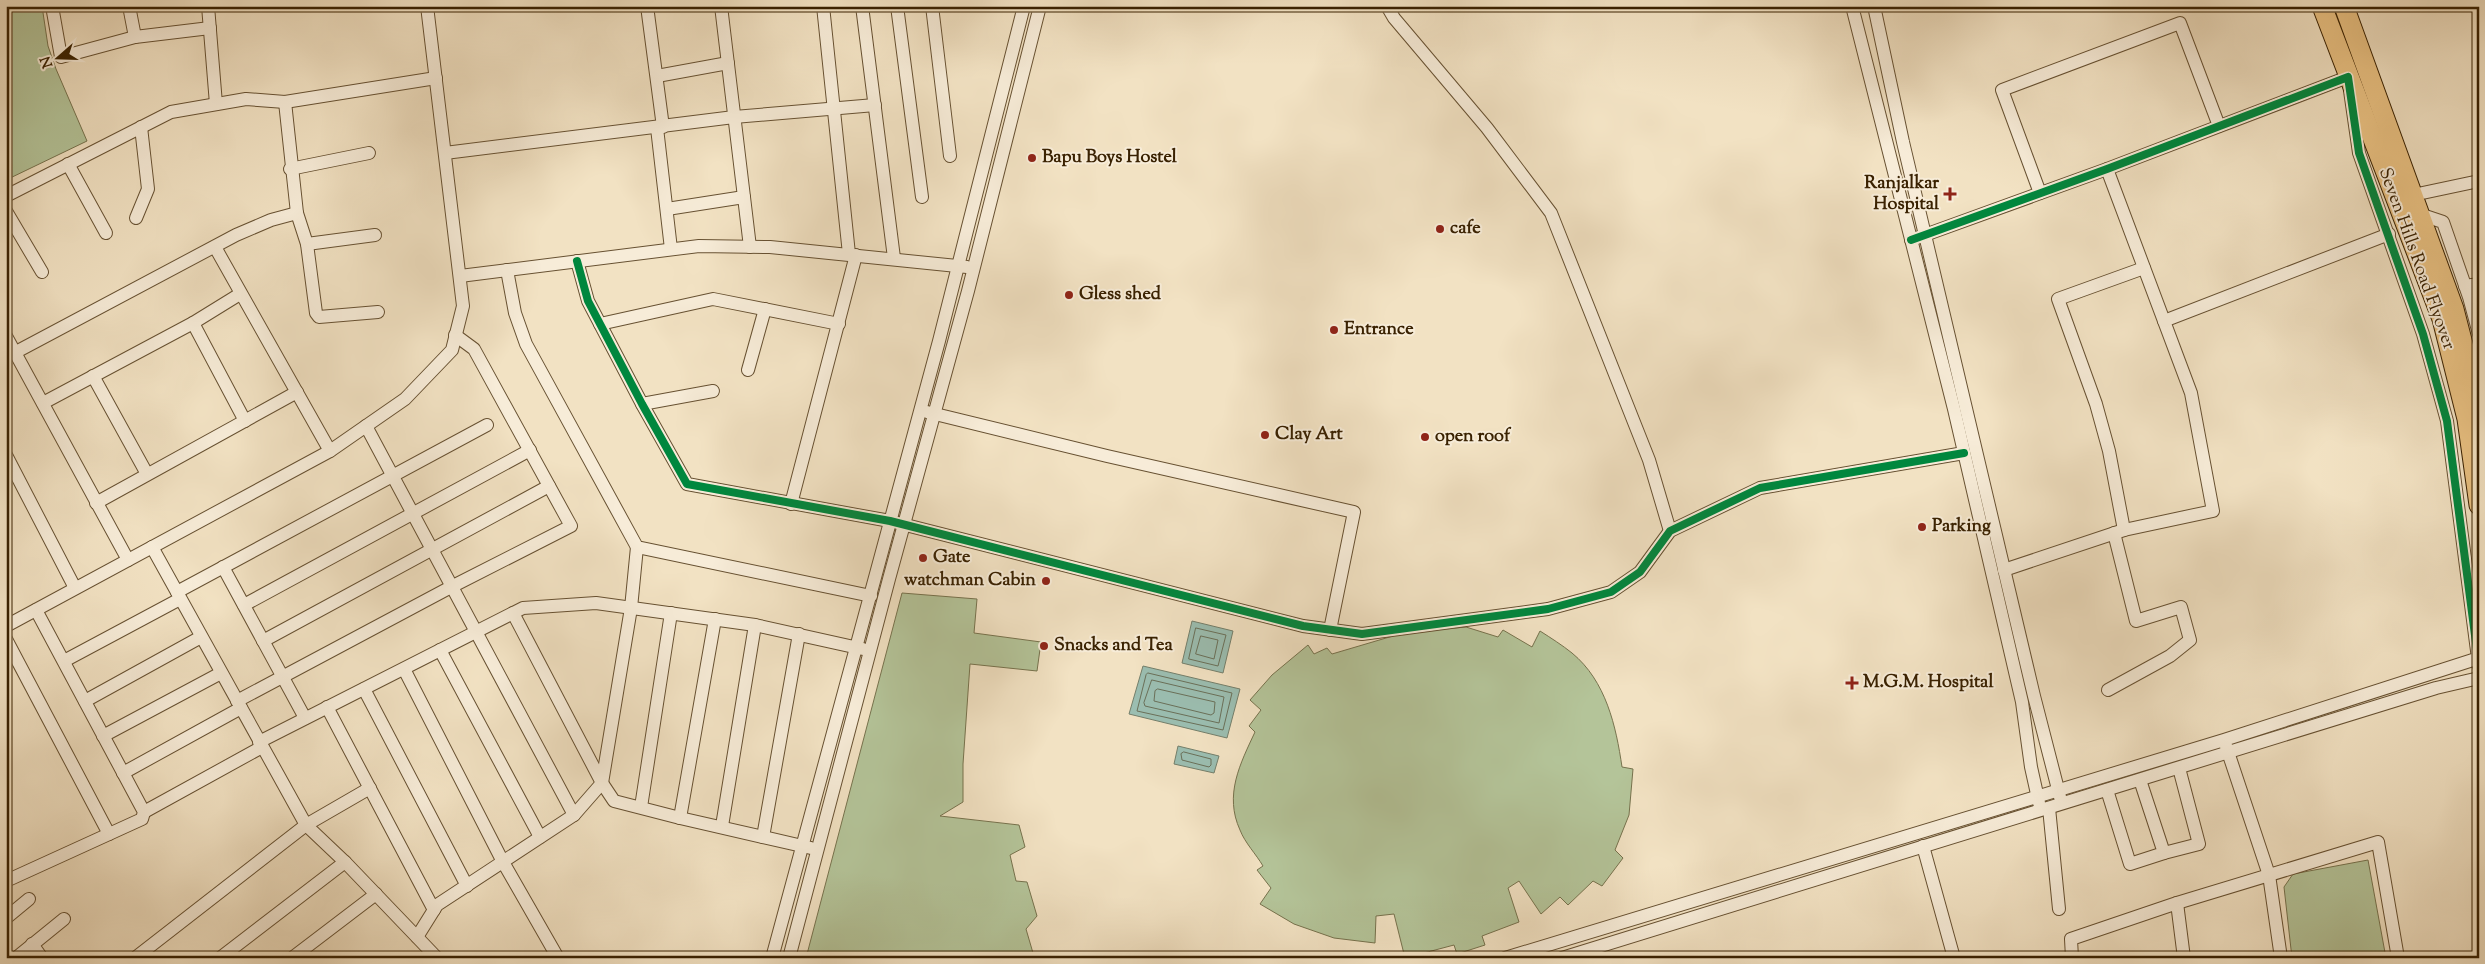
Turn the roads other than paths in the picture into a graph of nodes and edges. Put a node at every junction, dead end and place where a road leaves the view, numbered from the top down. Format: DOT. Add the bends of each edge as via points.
graph roads {
  1 [pos="52,6"];
  2 [pos="129,6"];
  3 [pos="208,6"];
  4 [pos="427,6"];
  5 [pos="647,6"];
  6 [pos="721,6"];
  7 [pos="822,6"];
  8 [pos="862,6"];
  9 [pos="897,6"];
  10 [pos="932,6"];
  11 [pos="1024,6"];
  12 [pos="1040,6"];
  13 [pos="1387,6"];
  14 [pos="1852,6"];
  15 [pos="1874,6"];
  16 [pos="2322,6"];
  17 [pos="2344,6"];
  18 [pos="210,28"];
  19 [pos="135,37"];
  20 [pos="728,63"];
  21 [pos="656,76"];
  22 [pos="2348,77"];
  23 [pos="436,78"];
  24 [pos="285,102"];
  25 [pos="216,104"];
  26 [pos="875,105"];
  27 [pos="834,109"];
  28 [pos="734,117"];
  29 [pos="2219,126"];
  30 [pos="141,127"];
  31 [pos="660,127"];
  32 [pos="369,153"];
  33 [pos="445,153"];
  34 [pos="950,156"];
  35 [pos="68,164"];
  36 [pos="290,169"];
  37 [pos="2107,169"];
  38 [pos="2479,181"];
  39 [pos="2040,193"];
  40 [pos="2413,195"];
  41 [pos="6,196"];
  42 [pos="744,197"];
  43 [pos="922,197"];
  44 [pos="667,209"];
  45 [pos="6,211"];
  46 [pos="297,214"];
  47 [pos="2419,214"];
  48 [pos="136,218"];
  49 [pos="106,233"];
  50 [pos="1924,234"];
  51 [pos="2388,234"];
  52 [pos="375,235"];
  53 [pos="1911,240"];
  54 [pos="306,244"];
  55 [pos="214,246"];
  56 [pos="750,247"];
  57 [pos="671,249"];
  58 [pos="852,255"];
  59 [pos="894,258"];
  60 [pos="577,261"];
  61 [pos="959,264"];
  62 [pos="2144,268"];
  63 [pos="974,269"];
  64 [pos="507,270"];
  65 [pos="42,272"];
  66 [pos="460,276"];
  67 [pos="2479,284"];
  68 [pos="2466,286"];
  69 [pos="240,294"];
  70 [pos="765,309"];
  71 [pos="378,312"];
  72 [pos="2164,321"];
  73 [pos="193,322"];
  74 [pos="600,324"];
  75 [pos="839,324"];
  76 [pos="2479,334"];
  77 [pos="6,336"];
  78 [pos="455,336"];
  79 [pos="16,352"];
  80 [pos="748,370"];
  81 [pos="93,376"];
  82 [pos="713,391"];
  83 [pos="297,392"];
  84 [pos="43,403"];
  85 [pos="642,404"];
  86 [pos="2479,406"];
  87 [pos="920,411"];
  88 [pos="934,414"];
  89 [pos="244,421"];
  90 [pos="487,425"];
  91 [pos="366,426"];
  92 [pos="530,450"];
  93 [pos="330,451"];
  94 [pos="1964,453"];
  95 [pos="6,455"];
  96 [pos="147,474"];
  97 [pos="392,476"];
  98 [pos="549,486"];
  99 [pos="96,502"];
  100 [pos="791,504"];
  101 [pos="2479,504"];
  102 [pos="412,513"];
  103 [pos="890,521"];
  104 [pos="904,525"];
  105 [pos="1670,530"];
  106 [pos="2119,532"];
  107 [pos="152,547"];
  108 [pos="637,547"];
  109 [pos="432,551"];
  110 [pos="128,560"];
  111 [pos="223,567"];
  112 [pos="2004,570"];
  113 [pos="451,587"];
  114 [pos="75,588"];
  115 [pos="178,596"];
  116 [pos="871,596"];
  117 [pos="244,605"];
  118 [pos="631,608"];
  119 [pos="36,610"];
  120 [pos="513,613"];
  121 [pos="672,613"];
  122 [pos="715,620"];
  123 [pos="755,625"];
  124 [pos="6,626"];
  125 [pos="1330,630"];
  126 [pos="476,632"];
  127 [pos="799,634"];
  128 [pos="201,637"];
  129 [pos="6,640"];
  130 [pos="264,641"];
  131 [pos="856,648"];
  132 [pos="440,650"];
  133 [pos="870,651"];
  134 [pos="64,661"];
  135 [pos="2478,661"];
  136 [pos="404,669"];
  137 [pos="221,673"];
  138 [pos="283,677"];
  139 [pos="2479,678"];
  140 [pos="364,688"];
  141 [pos="2108,690"];
  142 [pos="85,701"];
  143 [pos="239,705"];
  144 [pos="328,707"];
  145 [pos="305,718"];
  146 [pos="103,736"];
  147 [pos="2224,740"];
  148 [pos="260,744"];
  149 [pos="2228,753"];
  150 [pos="2179,768"];
  151 [pos="123,772"];
  152 [pos="2140,780"];
  153 [pos="602,783"];
  154 [pos="370,788"];
  155 [pos="2058,790"];
  156 [pos="2107,790"];
  157 [pos="2038,796"];
  158 [pos="2061,804"];
  159 [pos="641,807"];
  160 [pos="2045,809"];
  161 [pos="144,812"];
  162 [pos="574,815"];
  163 [pos="680,818"];
  164 [pos="306,825"];
  165 [pos="722,826"];
  166 [pos="109,834"];
  167 [pos="763,836"];
  168 [pos="540,837"];
  169 [pos="802,846"];
  170 [pos="1923,846"];
  171 [pos="818,849"];
  172 [pos="2164,853"];
  173 [pos="345,862"];
  174 [pos="503,862"];
  175 [pos="2269,875"];
  176 [pos="6,881"];
  177 [pos="467,886"];
  178 [pos="376,894"];
  179 [pos="29,899"];
  180 [pos="2176,903"];
  181 [pos="2059,909"];
  182 [pos="434,910"];
  183 [pos="6,918"];
  184 [pos="64,919"];
  185 [pos="417,937"];
  186 [pos="1570,938"];
  187 [pos="32,944"];
  188 [pos="430,955"];
  189 [pos="1575,956"];
  190 [pos="16,958"];
  191 [pos="42,958"];
  192 [pos="134,958"];
  193 [pos="220,958"];
  194 [pos="292,958"];
  195 [pos="558,958"];
  196 [pos="772,958"];
  197 [pos="789,958"];
  198 [pos="1505,958"];
  199 [pos="1562,958"];
  200 [pos="1954,958"];
  201 [pos="2072,958"];
  202 [pos="2184,958"];
  203 [pos="2281,958"];
  204 [pos="2398,958"];
  1 -- 19 [label="street" via="61,58"];
  2 -- 19 [label="street"];
  3 -- 18 [label="street"];
  4 -- 23 [label="street"];
  5 -- 21 [label="street"];
  6 -- 20 [label="street"];
  7 -- 27 [label="street"];
  8 -- 26 [label="street"];
  9 -- 43 [label="street"];
  10 -- 34 [label="street"];
  11 -- 61 [label="street"];
  12 -- 63 [label="street"];
  13 -- 105 [label="street" via="1487,128 1550,213 1649,460"];
  14 -- 53 [label="street"];
  15 -- 50 [label="street"];
  16 -- 22 [label="highway, Seven Hills Road Flyover"];
  17 -- 40 [label="highway, Seven Hills Road Flyover"];
  18 -- 19 [label="street"];
  18 -- 25 [label="street"];
  20 -- 21 [label="street"];
  20 -- 28 [label="street"];
  21 -- 31 [label="street"];
  22 -- 29 [label="street"];
  22 -- 51 [label="street" via="2360,153"];
  22 -- 101 [label="highway, Seven Hills Road Flyover" via="2442,319 2467,419"];
  23 -- 24 [label="street"];
  23 -- 33 [label="street"];
  24 -- 25 [label="street" via="246,99"];
  24 -- 36 [label="street"];
  25 -- 30 [label="street" via="171,112"];
  26 -- 27 [label="street"];
  26 -- 59 [label="street"];
  27 -- 28 [label="street"];
  27 -- 58 [label="street"];
  28 -- 31 [label="street"];
  28 -- 42 [label="street"];
  29 -- 37 [label="street"];
  29 -- 39 [label="street" via="2180,23 2171,26 2002,90"];
  30 -- 35 [label="street"];
  30 -- 48 [label="street" via="148,189"];
  31 -- 33 [label="street"];
  31 -- 44 [label="street"];
  32 -- 36 [label="street"];
  33 -- 66 [label="street"];
  35 -- 41 [label="street"];
  35 -- 49 [label="street"];
  36 -- 46 [label="street"];
  37 -- 39 [label="street"];
  37 -- 62 [label="street"];
  38 -- 40 [label="street"];
  39 -- 50 [label="street"];
  40 -- 47 [label="highway, Seven Hills Road Flyover"];
  42 -- 44 [label="street"];
  42 -- 56 [label="street"];
  44 -- 57 [label="street"];
  45 -- 65 [label="street"];
  46 -- 54 [label="street"];
  46 -- 55 [label="street" via="271,220"];
  47 -- 68 [label="street" via="2443,222"];
  47 -- 86 [label="highway, Seven Hills Road Flyover" via="2454,309"];
  50 -- 53 [label="street"];
  50 -- 112 [label="street"];
  51 -- 72 [label="street"];
  51 -- 135 [label="street" via="2423,334 2447,422"];
  52 -- 54 [label="street"];
  53 -- 94 [label="street"];
  54 -- 71 [label="street" via="314,308 319,317"];
  55 -- 69 [label="street"];
  55 -- 79 [label="street"];
  56 -- 57 [label="street"];
  56 -- 58 [label="street"];
  57 -- 60 [label="street"];
  58 -- 59 [label="street"];
  58 -- 75 [label="street"];
  59 -- 61 [label="street"];
  60 -- 64 [label="street"];
  60 -- 74 [label="street" via="588,301"];
  61 -- 63 [label="street"];
  61 -- 87 [label="street"];
  62 -- 72 [label="street"];
  62 -- 106 [label="street" via="2058,299 2096,404 2109,451"];
  63 -- 88 [label="street"];
  64 -- 66 [label="street"];
  64 -- 108 [label="street" via="515,313 526,344"];
  66 -- 78 [label="street" via="464,306"];
  67 -- 68 [label="street"];
  68 -- 76 [label="street"];
  69 -- 73 [label="street"];
  69 -- 83 [label="street"];
  70 -- 74 [label="street" via="712,299"];
  70 -- 75 [label="street"];
  70 -- 80 [label="street"];
  72 -- 106 [label="street" via="2191,394 2213,511"];
  73 -- 81 [label="street"];
  73 -- 89 [label="street"];
  74 -- 85 [label="street"];
  75 -- 100 [label="street"];
  77 -- 79 [label="street"];
  78 -- 91 [label="street" via="452,350 405,399"];
  78 -- 92 [label="street" via="474,349"];
  79 -- 84 [label="street"];
  81 -- 84 [label="street"];
  81 -- 96 [label="street"];
  82 -- 85 [label="street"];
  83 -- 89 [label="street"];
  83 -- 93 [label="street"];
  84 -- 99 [label="street"];
  85 -- 100 [label="street" via="687,484"];
  87 -- 88 [label="street"];
  87 -- 103 [label="street"];
  88 -- 104 [label="street"];
  88 -- 125 [label="street" via="1354,512"];
  89 -- 96 [label="street"];
  90 -- 97 [label="street"];
  91 -- 93 [label="street"];
  91 -- 97 [label="street"];
  92 -- 98 [label="street"];
  92 -- 102 [label="street"];
  93 -- 107 [label="street"];
  94 -- 105 [label="street" via="1760,488"];
  94 -- 157 [label="street" via="2022,702"];
  95 -- 114 [label="street"];
  96 -- 99 [label="street"];
  97 -- 102 [label="street"];
  97 -- 111 [label="street"];
  98 -- 109 [label="street"];
  98 -- 113 [label="street" via="571,526"];
  99 -- 110 [label="street"];
  100 -- 103 [label="street"];
  102 -- 109 [label="street"];
  102 -- 117 [label="street"];
  103 -- 104 [label="street"];
  103 -- 116 [label="street"];
  104 -- 125 [label="street" via="1303,626"];
  104 -- 133 [label="street"];
  105 -- 125 [label="street" via="1640,572 1611,592 1548,609 1362,634"];
  106 -- 112 [label="street"];
  106 -- 141 [label="street" via="2136,621 2182,607 2190,640 2170,656"];
  107 -- 110 [label="street"];
  107 -- 115 [label="street"];
  108 -- 116 [label="street"];
  108 -- 118 [label="street"];
  109 -- 113 [label="street"];
  109 -- 130 [label="street"];
  110 -- 114 [label="street"];
  111 -- 115 [label="street"];
  111 -- 117 [label="street"];
  112 -- 155 [label="street"];
  113 -- 126 [label="street"];
  113 -- 138 [label="street"];
  114 -- 119 [label="street"];
  115 -- 128 [label="street"];
  115 -- 134 [label="street"];
  116 -- 131 [label="street"];
  117 -- 130 [label="street"];
  118 -- 120 [label="street" via="596,603 523,608"];
  118 -- 121 [label="street"];
  118 -- 153 [label="street"];
  119 -- 124 [label="street"];
  119 -- 134 [label="street"];
  120 -- 126 [label="street"];
  120 -- 153 [label="street"];
  121 -- 122 [label="street"];
  121 -- 159 [label="street"];
  122 -- 123 [label="street"];
  122 -- 163 [label="street"];
  123 -- 127 [label="street"];
  123 -- 165 [label="street"];
  126 -- 132 [label="street"];
  126 -- 162 [label="street"];
  127 -- 131 [label="street"];
  127 -- 167 [label="street"];
  128 -- 137 [label="street"];
  128 -- 142 [label="street"];
  129 -- 166 [label="street"];
  130 -- 138 [label="street"];
  131 -- 133 [label="street"];
  131 -- 169 [label="street"];
  132 -- 136 [label="street"];
  132 -- 168 [label="street"];
  133 -- 171 [label="street"];
  134 -- 142 [label="street"];
  135 -- 147 [label="street"];
  136 -- 140 [label="street"];
  136 -- 174 [label="street"];
  137 -- 143 [label="street"];
  137 -- 146 [label="street"];
  138 -- 143 [label="street"];
  138 -- 145 [label="street"];
  139 -- 149 [label="street" via="2436,688"];
  140 -- 144 [label="street"];
  140 -- 177 [label="street"];
  142 -- 146 [label="street"];
  143 -- 148 [label="street"];
  143 -- 151 [label="street"];
  144 -- 145 [label="street"];
  144 -- 154 [label="street"];
  145 -- 148 [label="street"];
  146 -- 151 [label="street"];
  147 -- 149 [label="street"];
  147 -- 155 [label="street"];
  148 -- 161 [label="street"];
  148 -- 164 [label="street"];
  149 -- 150 [label="street"];
  149 -- 175 [label="street"];
  150 -- 152 [label="street"];
  150 -- 172 [label="street" via="2199,844"];
  151 -- 161 [label="street"];
  152 -- 156 [label="street"];
  152 -- 172 [label="street"];
  153 -- 159 [label="street" via="614,800"];
  153 -- 162 [label="street"];
  154 -- 164 [label="street"];
  154 -- 182 [label="street"];
  155 -- 157 [label="street"];
  155 -- 158 [label="street"];
  156 -- 158 [label="street"];
  156 -- 172 [label="street" via="2130,864"];
  157 -- 160 [label="street"];
  157 -- 186 [label="street"];
  158 -- 160 [label="street"];
  159 -- 163 [label="street"];
  160 -- 170 [label="street"];
  160 -- 181 [label="street"];
  161 -- 166 [label="street" via="142,819"];
  162 -- 168 [label="street"];
  163 -- 165 [label="street"];
  164 -- 173 [label="street"];
  164 -- 192 [label="street"];
  165 -- 167 [label="street"];
  166 -- 176 [label="street"];
  167 -- 169 [label="street"];
  168 -- 174 [label="street"];
  169 -- 171 [label="street"];
  169 -- 196 [label="street"];
  170 -- 189 [label="street"];
  170 -- 200 [label="street"];
  171 -- 197 [label="street"];
  173 -- 178 [label="street"];
  173 -- 193 [label="street"];
  174 -- 177 [label="street"];
  174 -- 195 [label="street"];
  175 -- 180 [label="street"];
  175 -- 203 [label="street"];
  175 -- 204 [label="street" via="2378,842"];
  177 -- 182 [label="street"];
  178 -- 185 [label="street"];
  178 -- 194 [label="street"];
  179 -- 183 [label="street"];
  180 -- 201 [label="street" via="2071,939"];
  180 -- 202 [label="street"];
  182 -- 185 [label="street"];
  184 -- 187 [label="street"];
  185 -- 188 [label="street"];
  186 -- 189 [label="street"];
  186 -- 198 [label="street"];
  187 -- 190 [label="street"];
  187 -- 191 [label="street"];
  189 -- 199 [label="street"];
}
